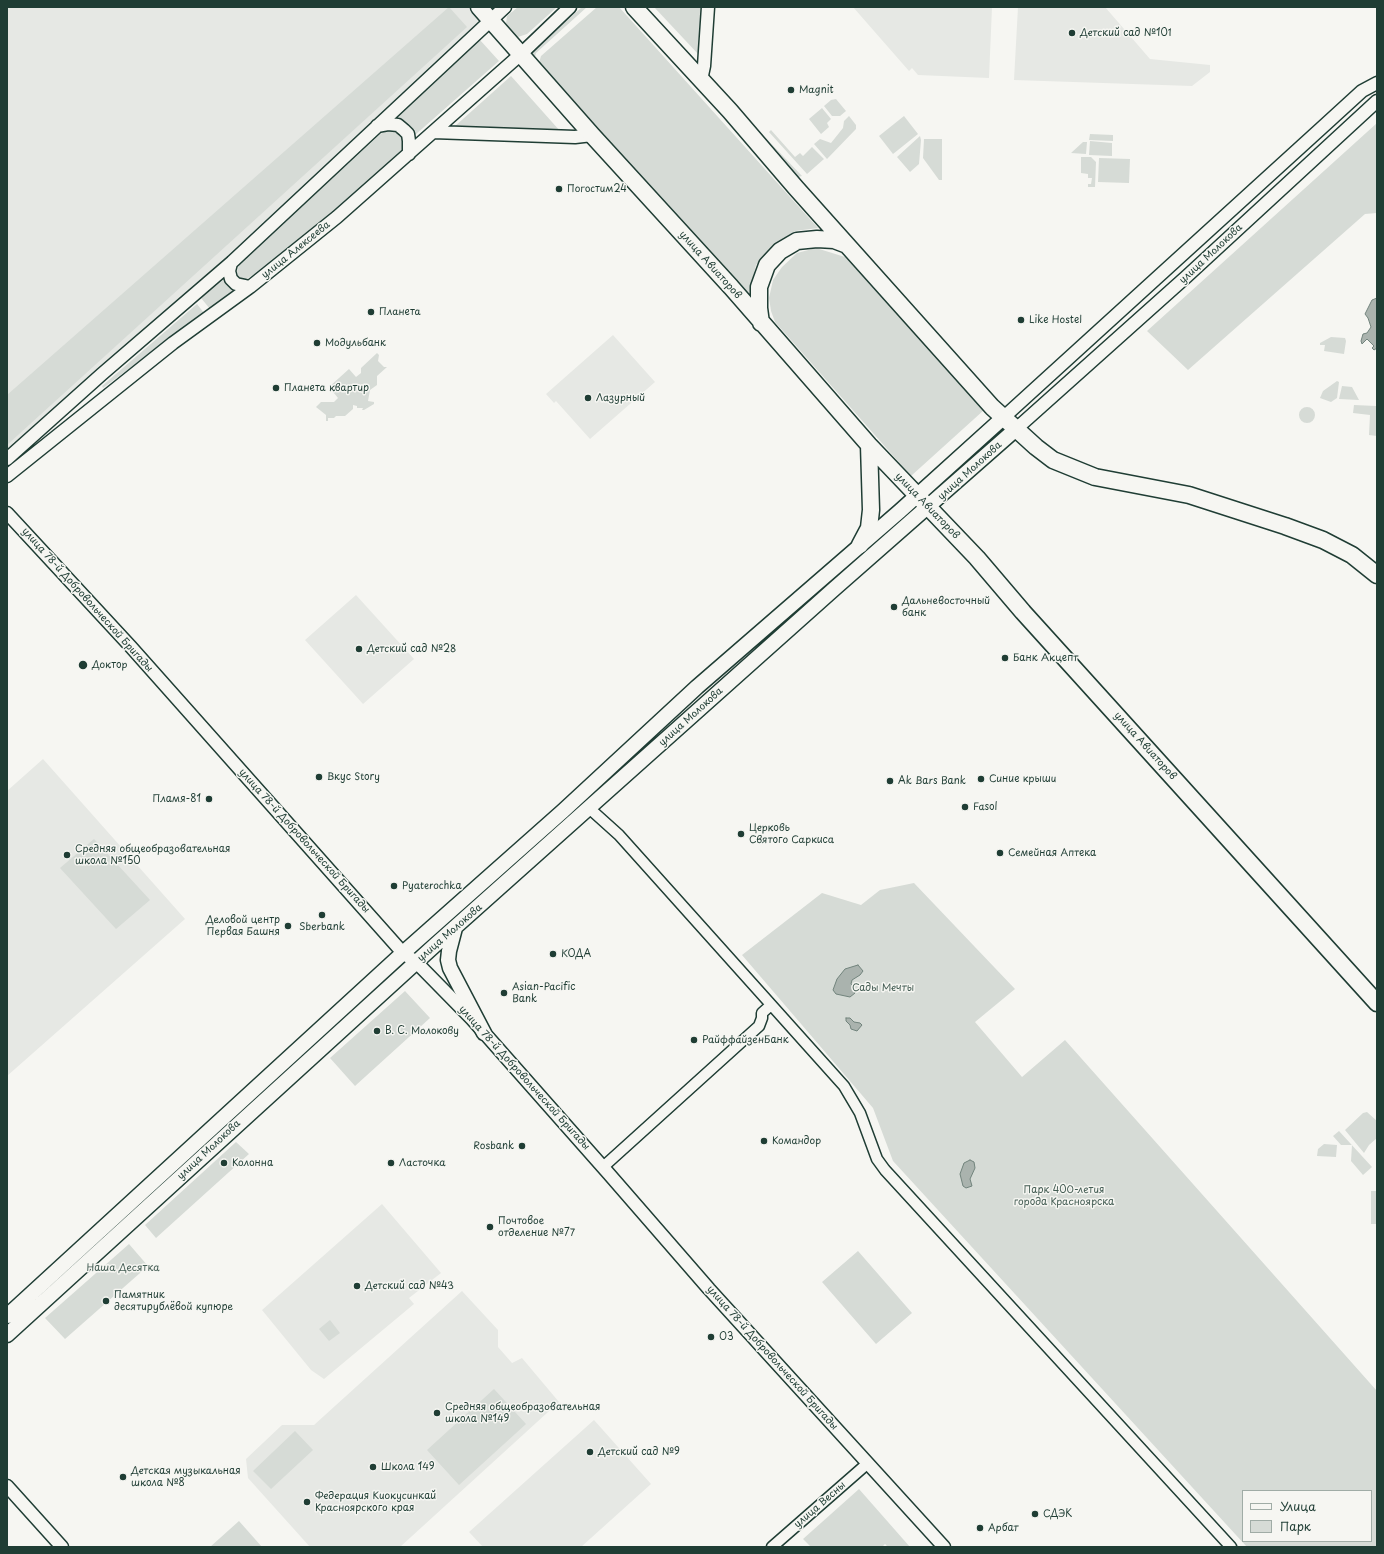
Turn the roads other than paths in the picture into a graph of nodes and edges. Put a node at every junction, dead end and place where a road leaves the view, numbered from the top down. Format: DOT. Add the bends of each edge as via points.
graph roads {
  1 [pos="478,7"];
  2 [pos="505,7"];
  3 [pos="570,7"];
  4 [pos="634,7"];
  5 [pos="708,7"];
  6 [pos="491,20"];
  7 [pos="521,54"];
  8 [pos="701,80"];
  9 [pos="1377,83"];
  10 [pos="1377,102"];
  11 [pos="376,126"];
  12 [pos="433,132"];
  13 [pos="592,135"];
  14 [pos="409,154"];
  15 [pos="847,245"];
  16 [pos="231,262"];
  17 [pos="250,287"];
  18 [pos="760,323"];
  19 [pos="1004,417"];
  20 [pos="1016,430"];
  21 [pos="869,445"];
  22 [pos="7,459"];
  23 [pos="7,476"];
  24 [pos="917,495"];
  25 [pos="928,508"];
  26 [pos="7,513"];
  27 [pos="860,545"];
  28 [pos="1377,575"];
  29 [pos="590,808"];
  30 [pos="455,928"];
  31 [pos="403,953"];
  32 [pos="416,962"];
  33 [pos="1377,1003"];
  34 [pos="771,1005"];
  35 [pos="484,1033"];
  36 [pos="603,1166"];
  37 [pos="7,1316"];
  38 [pos="7,1335"];
  39 [pos="868,1463"];
  40 [pos="7,1486"];
  41 [pos="62,1547"];
  42 [pos="772,1547"];
  43 [pos="944,1547"];
  44 [pos="1231,1547"];
  1 -- 6 [label="main road, улица Авиаторов"];
  2 -- 6 [label="street"];
  3 -- 7 [label="street, улица Алексеева"];
  4 -- 8 [label="main road"];
  5 -- 8 [label="street"];
  6 -- 7 [label="main road, улица Авиаторов"];
  6 -- 11 [label="street"];
  7 -- 12 [label="street, улица Алексеева"];
  7 -- 13 [label="main road, улица Авиаторов"];
  8 -- 15 [label="main road"];
  9 -- 19 [label="street, улица Молокова" via="1362,91"];
  10 -- 20 [label="street, улица Молокова"];
  11 -- 14 [label="street" via="398,125 404,130 410,141"];
  11 -- 16 [label="street"];
  12 -- 13 [label="street" via="575,137"];
  12 -- 14 [label="street, улица Алексеева"];
  13 -- 18 [label="main road, улица Авиаторов" via="731,287"];
  14 -- 17 [label="street, улица Алексеева" via="337,217"];
  15 -- 18 [label="main road" via="834,240 817,239 797,241 780,251 767,265 759,287"];
  15 -- 19 [label="main road" via="992,407"];
  16 -- 17 [label="street" via="231,279 236,284"];
  16 -- 22 [label="street"];
  17 -- 23 [label="street, улица Алексеева" via="173,344"];
  18 -- 21 [label="main road, улица Авиаторов"];
  19 -- 20 [label="main road"];
  19 -- 24 [label="main road, улица Молокова"];
  20 -- 25 [label="main road, улица Молокова"];
  20 -- 28 [label="main road" via="1053,460 1070,468 1095,477 1189,495 1285,526 1352,554"];
  21 -- 24 [label="main road, улица Авиаторов"];
  21 -- 27 [label="main road" via="871,510 869,528"];
  24 -- 25 [label="main road, улица Авиаторов"];
  24 -- 27 [label="main road, улица Молокова"];
  25 -- 29 [label="main road, улица Молокова"];
  25 -- 33 [label="main road, улица Авиаторов" via="977,558"];
  26 -- 31 [label="street, улица 78-й Добровольческой Бригады"];
  27 -- 31 [label="main road, улица Молокова" via="697,687 563,811"];
  29 -- 30 [label="main road, улица Молокова"];
  29 -- 34 [label="street" via="619,835"];
  30 -- 32 [label="main road, улица Молокова"];
  30 -- 35 [label="main road" via="449,951 450,968"];
  31 -- 32 [label="street, улица 78-й Добровольческой Бригады"];
  31 -- 37 [label="main road, улица Молокова"];
  32 -- 35 [label="street, улица 78-й Добровольческой Бригады"];
  32 -- 38 [label="main road, улица Молокова"];
  34 -- 36 [label="street" via="762,1013 759,1026"];
  34 -- 44 [label="street" via="844,1086 860,1113 877,1159 885,1170"];
  35 -- 36 [label="street, улица 78-й Добровольческой Бригады"];
  36 -- 39 [label="street, улица 78-й Добровольческой Бригады" via="709,1289"];
  39 -- 42 [label="street, улица Весны"];
  39 -- 43 [label="street, улица 78-й Добровольческой Бригады"];
  40 -- 41 [label="street"];
}
